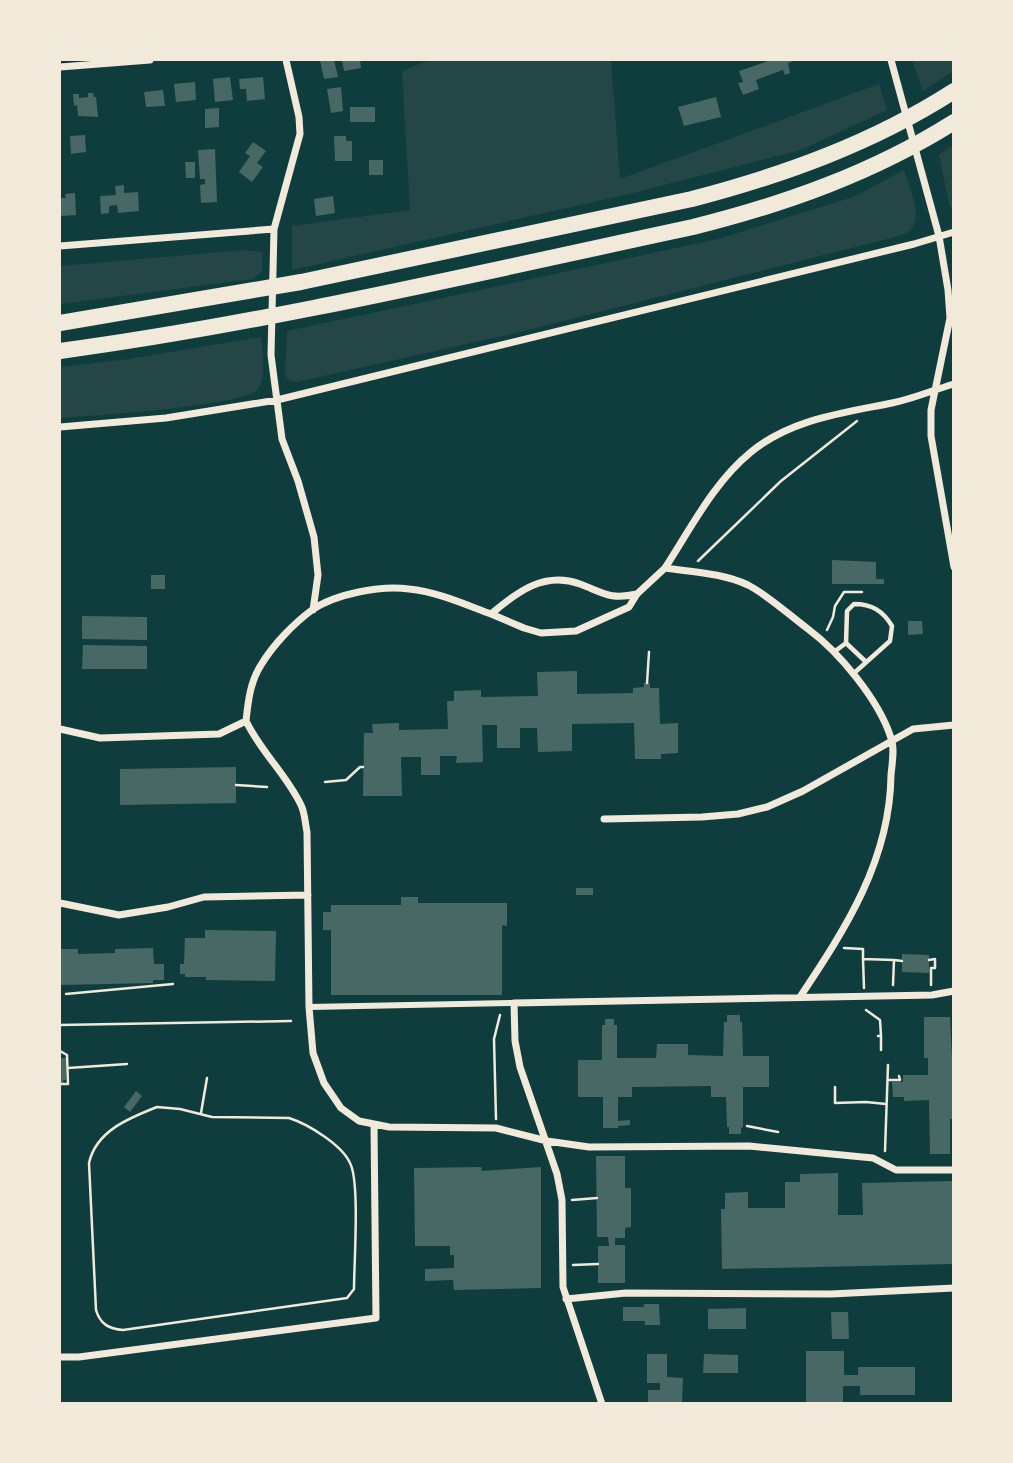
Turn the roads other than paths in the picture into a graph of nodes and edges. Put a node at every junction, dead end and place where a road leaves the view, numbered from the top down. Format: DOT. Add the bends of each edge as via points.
graph roads {
  1 [pos="150,60"];
  2 [pos="286,60"];
  3 [pos="891,60"];
  4 [pos="60,67"];
  5 [pos="954,90"];
  6 [pos="954,122"];
  7 [pos="274,229"];
  8 [pos="954,232"];
  9 [pos="939,236"];
  10 [pos="60,246"];
  11 [pos="60,323"];
  12 [pos="60,351"];
  13 [pos="954,384"];
  14 [pos="934,390"];
  15 [pos="277,400"];
  16 [pos="60,426"];
  17 [pos="954,566"];
  18 [pos="665,568"];
  19 [pos="637,594"];
  20 [pos="313,610"];
  21 [pos="491,614"];
  22 [pos="846,643"];
  23 [pos="834,652"];
  24 [pos="866,662"];
  25 [pos="853,674"];
  26 [pos="246,721"];
  27 [pos="954,725"];
  28 [pos="60,729"];
  29 [pos="892,739"];
  30 [pos="604,819"];
  31 [pos="308,895"];
  32 [pos="60,903"];
  33 [pos="954,991"];
  34 [pos="800,997"];
  35 [pos="514,1003"];
  36 [pos="309,1007"];
  37 [pos="374,1125"];
  38 [pos="547,1141"];
  39 [pos="954,1170"];
  40 [pos="954,1288"];
  41 [pos="566,1299"];
  42 [pos="60,1357"];
  43 [pos="602,1404"];
  1 -- 4 [label="street"];
  2 -- 7 [label="street" via="300,134"];
  3 -- 9 [label="street"];
  5 -- 11 [label="highway" via="839,151 728,190 301,282"];
  6 -- 12 [label="highway" via="852,176 733,217 307,309"];
  7 -- 10 [label="street"];
  7 -- 15 [label="street" via="271,355"];
  8 -- 9 [label="street"];
  9 -- 14 [label="street" via="950,318"];
  9 -- 15 [label="street"];
  13 -- 14 [label="street"];
  14 -- 17 [label="street" via="931,436"];
  14 -- 18 [label="street" via="789,429 751,452 715,490"];
  15 -- 16 [label="street" via="166,418"];
  15 -- 20 [label="street" via="282,439 314,537 318,575"];
  18 -- 19 [label="street"];
  18 -- 23 [label="street" via="720,576 750,586"];
  19 -- 21 [label="street" via="611,597 576,582 548,580 519,592"];
  19 -- 21 [label="street" via="629,607 614,616 568,632 541,633"];
  20 -- 21 [label="street" via="375,589 408,588"];
  20 -- 26 [label="street" via="260,666"];
  22 -- 23 [label="lane"];
  22 -- 24 [label="lane"];
  22 -- 24 [label="lane" via="848,611 854,604 884,613 893,635"];
  23 -- 25 [label="street"];
  24 -- 25 [label="lane"];
  25 -- 29 [label="street"];
  26 -- 28 [label="street" via="219,734 100,737"];
  26 -- 31 [label="street" via="302,808"];
  27 -- 29 [label="street" via="912,729"];
  29 -- 30 [label="street" via="767,807 702,817"];
  29 -- 34 [label="street" via="889,815 882,842 847,926"];
  31 -- 32 [label="street" via="204,897 120,915"];
  31 -- 36 [label="street"];
  33 -- 34 [label="street"];
  34 -- 35 [label="street"];
  35 -- 36 [label="street"];
  35 -- 38 [label="street" via="520,1067"];
  36 -- 37 [label="street" via="313,1053 324,1083 341,1108"];
  37 -- 38 [label="street" via="496,1128"];
  37 -- 42 [label="street" via="376,1318"];
  38 -- 39 [label="street" via="589,1147 748,1146 873,1158 896,1170"];
  38 -- 41 [label="street" via="562,1200"];
  40 -- 41 [label="street" via="831,1294 626,1293"];
  41 -- 43 [label="street"];
}
